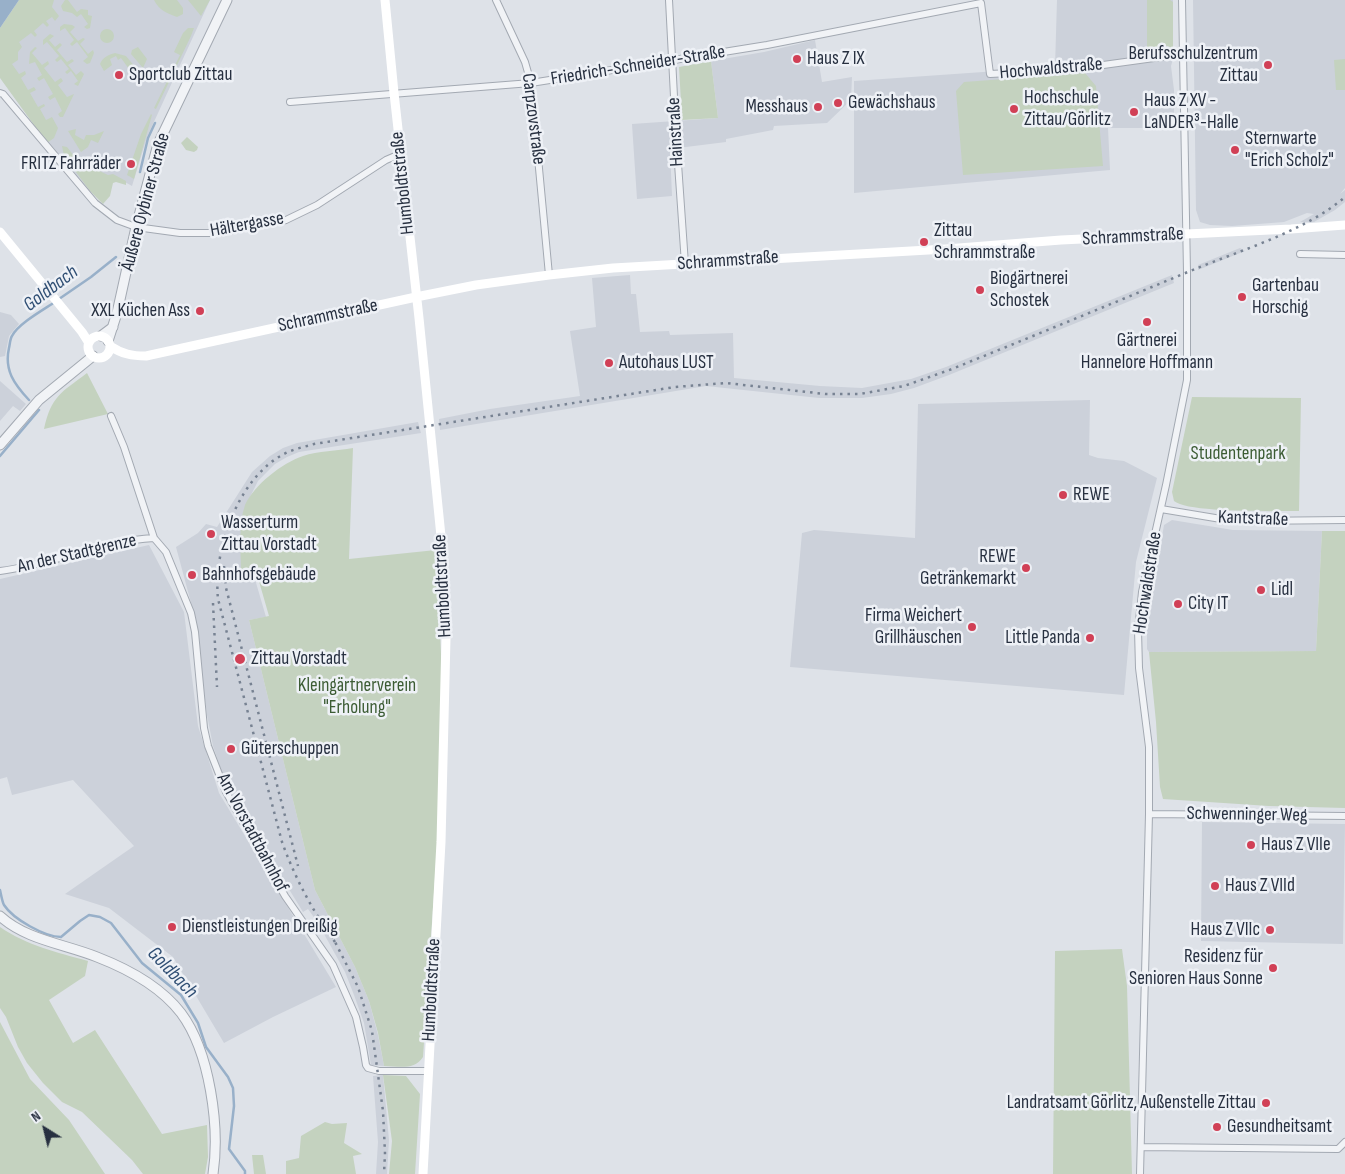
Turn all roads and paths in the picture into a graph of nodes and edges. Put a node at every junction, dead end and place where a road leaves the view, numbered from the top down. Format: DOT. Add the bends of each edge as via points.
graph roads {
  1 [pos="227,0"];
  2 [pos="385,0"];
  3 [pos="496,0"];
  4 [pos="669,0"];
  5 [pos="1182,0"];
  6 [pos="981,3"];
  7 [pos="1183,54"];
  8 [pos="672,60"];
  9 [pos="531,83"];
  10 [pos="0,93"];
  11 [pos="394,93"];
  12 [pos="290,102"];
  13 [pos="400,154"];
  14 [pos="1345,225"];
  15 [pos="136,227"];
  16 [pos="0,232"];
  17 [pos="1186,234"];
  18 [pos="1300,254"];
  19 [pos="1345,255"];
  20 [pos="685,264"];
  21 [pos="549,275"];
  22 [pos="416,297"];
  23 [pos="100,341"];
  24 [pos="120,353"];
  25 [pos="106,356"];
  26 [pos="89,357"];
  27 [pos="111,416"];
  28 [pos="0,444"];
  29 [pos="1161,509"];
  30 [pos="1345,520"];
  31 [pos="154,538"];
  32 [pos="0,571"];
  33 [pos="1149,814"];
  34 [pos="1345,816"];
  35 [pos="0,916"];
  36 [pos="428,1071"];
  37 [pos="1345,1142"];
  38 [pos="1140,1147"];
  39 [pos="214,1174"];
  40 [pos="423,1174"];
  41 [pos="1140,1174"];
  1 -- 15 [label="street, Äußere Oybiner Straße" via="162,133"];
  2 -- 11 [label="main road, Humboldtstraße"];
  3 -- 9 [label="street, Carpzovstraße" via="525,62"];
  4 -- 8 [label="street, Hainstraße"];
  5 -- 7 [label="street, Hochwaldstraße"];
  6 -- 7 [label="street, Hochwaldstraße" via="990,74 1067,70"];
  6 -- 8 [label="street, Friedrich-Schneider-Straße"];
  7 -- 17 [label="street, Hochwaldstraße"];
  8 -- 9 [label="street, Friedrich-Schneider-Straße"];
  8 -- 20 [label="street, Hainstraße"];
  9 -- 11 [label="street, Friedrich-Schneider-Straße"];
  9 -- 21 [label="street, Carpzovstraße"];
  10 -- 15 [label="street, Hältergasse" via="95,203 117,220"];
  11 -- 12 [label="street, Friedrich-Schneider-Straße"];
  11 -- 13 [label="main road, Humboldtstraße"];
  13 -- 15 [label="street, Hältergasse" via="317,205 286,220 217,233 180,233"];
  13 -- 22 [label="main road, Humboldtstraße"];
  14 -- 17 [label="main road, Schrammstraße"];
  15 -- 23 [label="street, Äußere Oybiner Straße" via="113,327"];
  16 -- 23 [label="main road, Schrammstraße" via="82,332"];
  17 -- 20 [label="main road, Schrammstraße"];
  17 -- 29 [label="street, Hochwaldstraße" via="1187,380"];
  18 -- 19 [label="street"];
  20 -- 21 [label="main road, Schrammstraße"];
  21 -- 22 [label="main road, Schrammstraße"];
  22 -- 24 [label="main road, Schrammstraße" via="152,355"];
  22 -- 36 [label="main road, Humboldtstraße" via="442,546 446,638 441,842"];
  23 -- 24 [label="main road, Schrammstraße"];
  23 -- 25 [label="main road"];
  23 -- 26 [label="main road"];
  24 -- 25 [label="main road, Schrammstraße"];
  25 -- 26 [label="main road, Schrammstraße"];
  26 -- 28 [label="street" via="39,400"];
  27 -- 31 [label="street, Am Vorstadtbahnhof"];
  29 -- 30 [label="street, Kantstraße" via="1227,520"];
  29 -- 33 [label="street, Hochwaldstraße" via="1142,592 1138,630 1148,747"];
  31 -- 32 [label="street, An der Stadtgrenze" via="131,540 21,569"];
  31 -- 36 [label="street, Am Vorstadtbahnhof" via="166,552 191,613 204,728 221,780 285,896 333,965 356,1017 366,1065 379,1071"];
  33 -- 34 [label="street, Schwenninger Weg"];
  33 -- 38 [label="street, Hochwaldstraße"];
  35 -- 39 [label="street" via="22,931 122,967 161,993 182,1014 197,1044 209,1085 216,1128"];
  36 -- 40 [label="main road, Humboldtstraße"];
  37 -- 38 [label="street" via="1338,1149"];
  38 -- 41 [label="street, Hochwaldstraße"];
}
